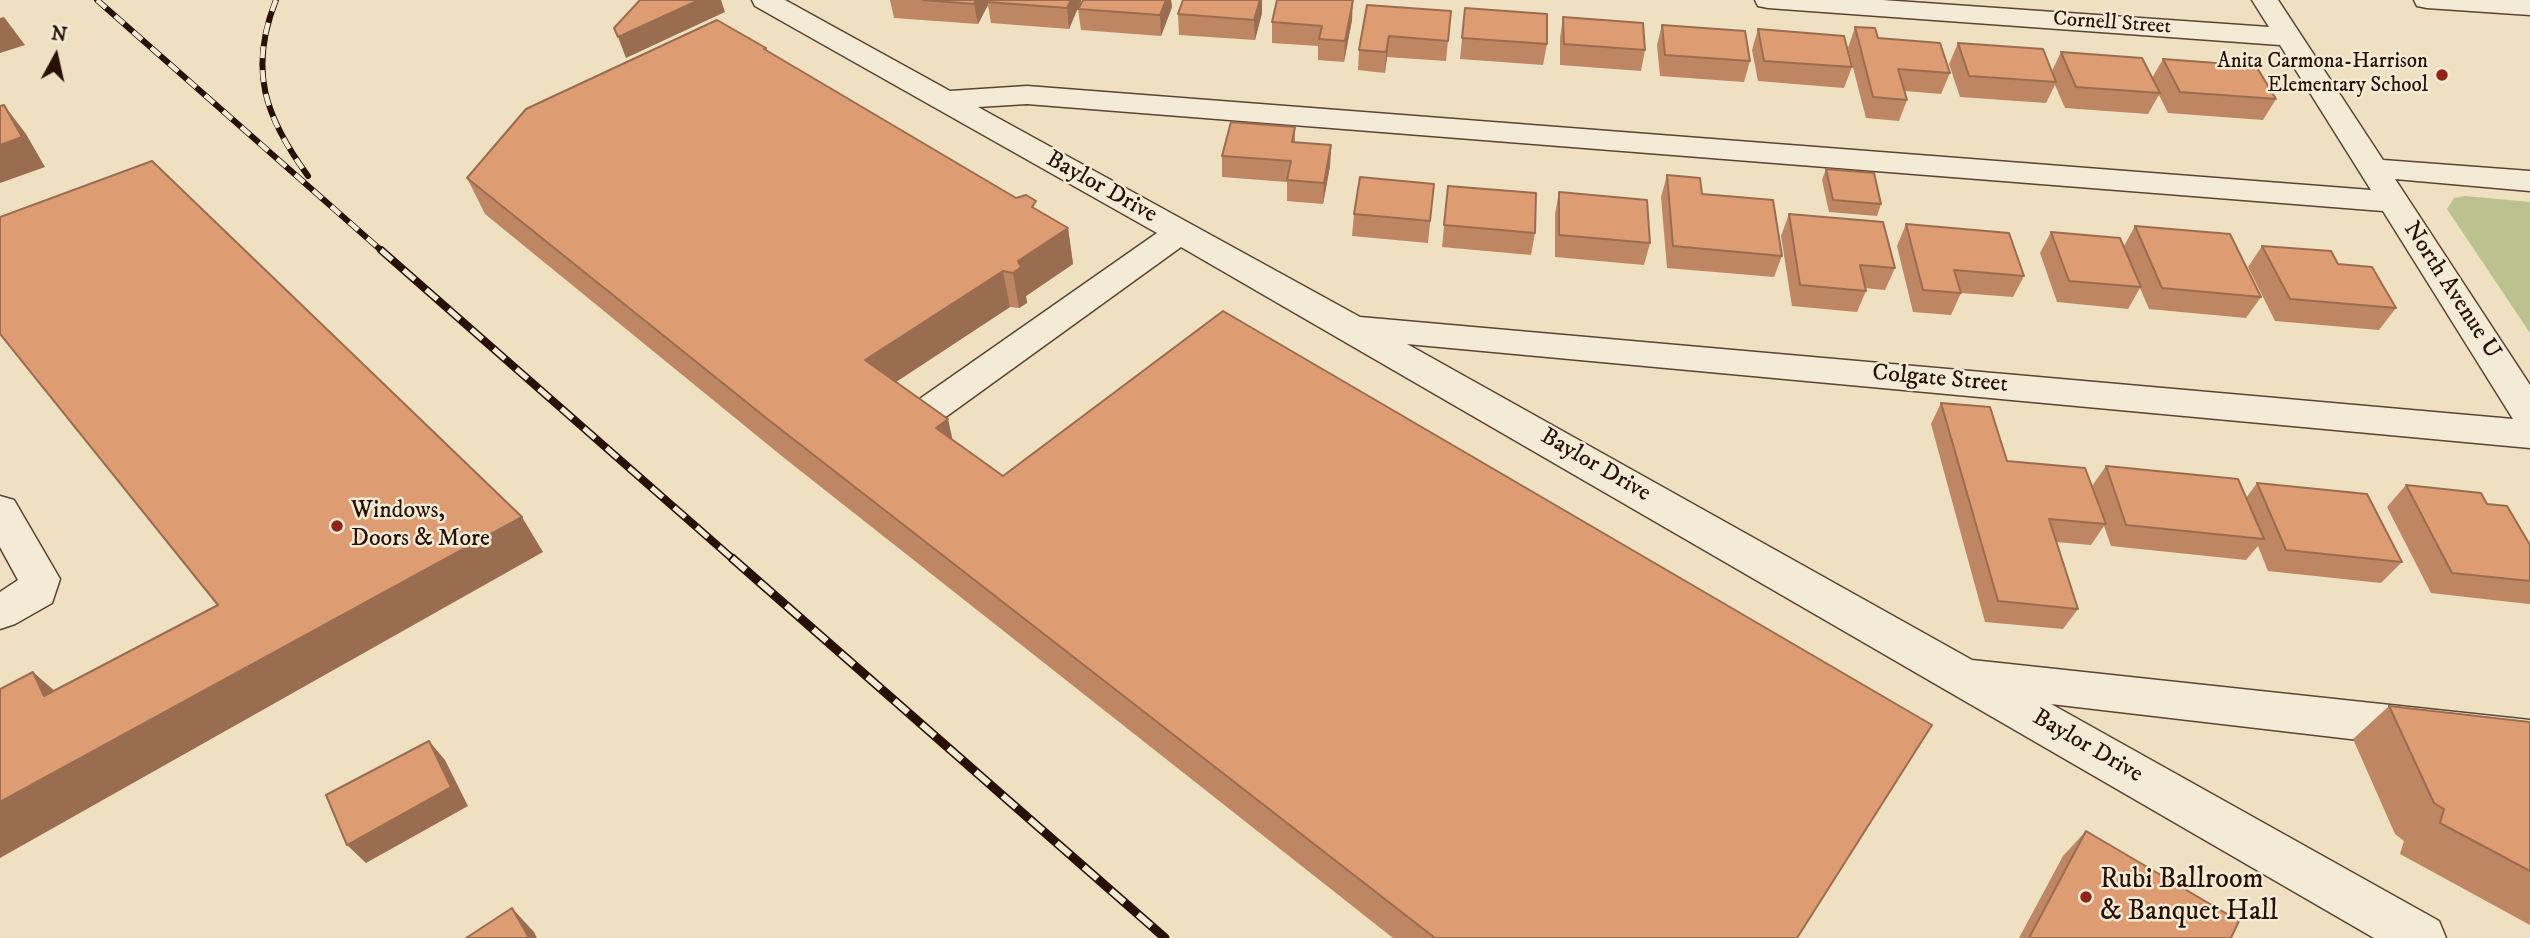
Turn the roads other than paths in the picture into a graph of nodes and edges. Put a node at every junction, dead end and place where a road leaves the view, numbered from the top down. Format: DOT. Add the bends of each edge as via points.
graph roads {
  1 [pos="765,0"];
  2 [pos="1768,0"];
  3 [pos="2265,0"];
  4 [pos="2427,0"];
  5 [pos="2530,7"];
  6 [pos="2288,37"];
  7 [pos="944,100"];
  8 [pos="2372,168"];
  9 [pos="2530,181"];
  10 [pos="2394,202"];
  11 [pos="1180,232"];
  12 [pos="1350,327"];
  13 [pos="934,407"];
  14 [pos="2530,415"];
  15 [pos="2530,434"];
  16 [pos="0,511"];
  17 [pos="0,612"];
  18 [pos="1960,675"];
  19 [pos="2530,740"];
  20 [pos="2421,938"];
  1 -- 7 [label="street, Baylor Drive"];
  2 -- 6 [label="street, Cornell Street"];
  3 -- 6 [label="street, North Avenue U"];
  4 -- 5 [label="street"];
  6 -- 8 [label="street, North Avenue U"];
  7 -- 10 [label="street" via="1027,95"];
  7 -- 11 [label="street, Baylor Drive"];
  8 -- 9 [label="street"];
  8 -- 10 [label="street, North Avenue U"];
  10 -- 14 [label="street, North Avenue U"];
  11 -- 12 [label="street, Baylor Drive"];
  11 -- 13 [label="street"];
  12 -- 15 [label="street, Colgate Street"];
  12 -- 18 [label="street, Baylor Drive"];
  16 -- 17 [label="street" via="40,579 37,591"];
  18 -- 19 [label="street"];
  18 -- 20 [label="street, Baylor Drive"];
}
